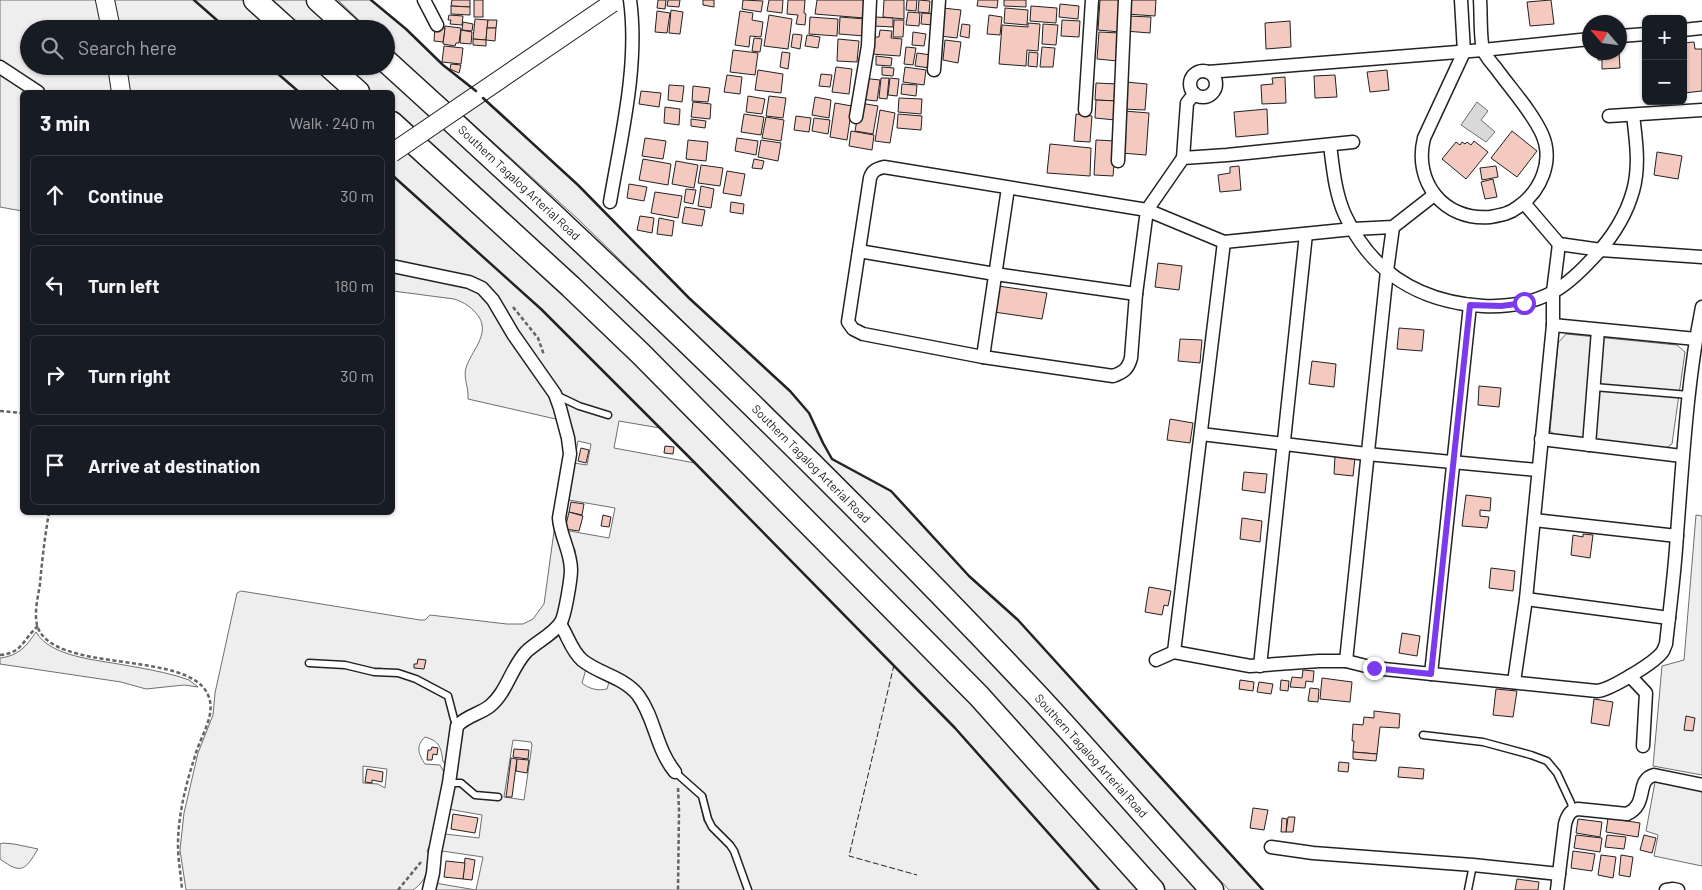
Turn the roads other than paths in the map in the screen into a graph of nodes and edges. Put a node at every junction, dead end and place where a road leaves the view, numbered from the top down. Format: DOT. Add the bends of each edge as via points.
graph roads {
  1 [pos="105,0"];
  2 [pos="255,0"];
  3 [pos="318,0"];
  4 [pos="325,0"];
  5 [pos="424,0"];
  6 [pos="630,0"];
  7 [pos="870,0"];
  8 [pos="939,0"];
  9 [pos="1092,0"];
  10 [pos="1125,0"];
  11 [pos="614,2"];
  12 [pos="1480,2"];
  13 [pos="1461,3"];
  14 [pos="109,20"];
  15 [pos="277,20"];
  16 [pos="340,20"];
  17 [pos="342,20"];
  18 [pos="437,25"];
  19 [pos="1702,28"];
  20 [pos="1687,30"];
  21 [pos="1642,34"];
  22 [pos="1627,35"];
  23 [pos="1582,40"];
  24 [pos="1483,50"];
  25 [pos="1464,52"];
  26 [pos="0,67"];
  27 [pos="395,69"];
  28 [pos="934,70"];
  29 [pos="1208,72"];
  30 [pos="118,75"];
  31 [pos="339,75"];
  32 [pos="35,90"];
  33 [pos="121,90"];
  34 [pos="356,90"];
  35 [pos="1194,94"];
  36 [pos="1085,110"];
  37 [pos="1702,110"];
  38 [pos="1634,115"];
  39 [pos="1609,116"];
  40 [pos="856,117"];
  41 [pos="395,126"];
  42 [pos="1353,142"];
  43 [pos="1330,145"];
  44 [pos="395,152"];
  45 [pos="1183,158"];
  46 [pos="1118,161"];
  47 [pos="1008,188"];
  48 [pos="1434,194"];
  49 [pos="610,202"];
  50 [pos="1524,203"];
  51 [pos="1147,210"];
  52 [pos="1394,227"];
  53 [pos="1352,229"];
  54 [pos="1306,234"];
  55 [pos="1224,242"];
  56 [pos="1559,244"];
  57 [pos="1601,250"];
  58 [pos="859,251"];
  59 [pos="1702,257"];
  60 [pos="395,267"];
  61 [pos="1387,271"];
  62 [pos="995,274"];
  63 [pos="1553,292"];
  64 [pos="1136,294"];
  65 [pos="1470,305"];
  66 [pos="1702,307"];
  67 [pos="1553,324"];
  68 [pos="1598,330"];
  69 [pos="1696,338"];
  70 [pos="983,357"];
  71 [pos="1594,386"];
  72 [pos="555,394"];
  73 [pos="1689,395"];
  74 [pos="608,415"];
  75 [pos="1201,434"];
  76 [pos="1541,440"];
  77 [pos="1284,445"];
  78 [pos="1589,445"];
  79 [pos="1367,454"];
  80 [pos="1682,456"];
  81 [pos="1453,462"];
  82 [pos="1537,470"];
  83 [pos="1534,520"];
  84 [pos="1677,536"];
  85 [pos="1526,598"];
  86 [pos="1669,618"];
  87 [pos="560,624"];
  88 [pos="1174,652"];
  89 [pos="1156,660"];
  90 [pos="1346,661"];
  91 [pos="309,663"];
  92 [pos="1260,666"];
  93 [pos="1431,674"];
  94 [pos="1630,676"];
  95 [pos="1514,682"];
  96 [pos="458,726"];
  97 [pos="1423,735"];
  98 [pos="1643,746"];
  99 [pos="675,772"];
  100 [pos="450,783"];
  101 [pos="1702,785"];
  102 [pos="498,797"];
  103 [pos="1572,811"];
  104 [pos="1271,847"];
  105 [pos="1473,865"];
  106 [pos="1559,874"];
  107 [pos="429,890"];
  108 [pos="748,890"];
  109 [pos="1153,890"];
  110 [pos="1212,890"];
  111 [pos="1468,890"];
  112 [pos="1557,890"];
  113 [pos="1666,890"];
  114 [pos="1678,890"];
  1 -- 14 [label="street"];
  2 -- 15 [label="highway"];
  3 -- 16 [label="highway"];
  4 -- 17 [label="highway"];
  5 -- 18 [label="street"];
  6 -- 49 [label="street" via="631,66"];
  7 -- 40 [label="street" via="868,46"];
  8 -- 28 [label="street"];
  9 -- 36 [label="street"];
  10 -- 46 [label="street"];
  11 -- 44 [label="street, bridge"];
  12 -- 13 [label="street"];
  12 -- 24 [label="street"];
  13 -- 25 [label="street"];
  19 -- 20 [label="street"];
  21 -- 22 [label="street"];
  23 -- 24 [label="street"];
  24 -- 25 [label="street"];
  24 -- 50 [label="street" via="1537,125 1545,144 1545,164 1540,182"];
  25 -- 29 [label="street"];
  25 -- 48 [label="street" via="1422,147 1424,174"];
  26 -- 32 [label="street"];
  27 -- 110 [label="highway, Southern Tagalog Arterial Road" via="636,291 807,460 1036,694"];
  29 -- 35 [label="street" via="1198,72 1191,79"];
  29 -- 35 [label="street" via="1216,81 1213,93 1206,97"];
  30 -- 33 [label="street"];
  31 -- 34 [label="highway"];
  35 -- 45 [label="street" via="1187,103"];
  37 -- 38 [label="street"];
  38 -- 39 [label="street"];
  38 -- 57 [label="street" via="1638,149 1633,190 1617,228"];
  41 -- 109 [label="highway" via="641,354 980,696"];
  42 -- 43 [label="street"];
  43 -- 45 [label="street"];
  43 -- 53 [label="street" via="1337,190"];
  45 -- 51 [label="street"];
  47 -- 51 [label="street"];
  47 -- 58 [label="street" via="878,168 871,173"];
  47 -- 62 [label="street"];
  48 -- 50 [label="street" via="1453,210 1474,216 1508,214"];
  48 -- 52 [label="street"];
  50 -- 56 [label="street"];
  51 -- 55 [label="street"];
  51 -- 64 [label="street"];
  52 -- 53 [label="street"];
  52 -- 61 [label="street"];
  53 -- 54 [label="street"];
  53 -- 61 [label="street"];
  54 -- 55 [label="street"];
  54 -- 77 [label="street"];
  55 -- 75 [label="street"];
  56 -- 57 [label="street"];
  56 -- 63 [label="street"];
  57 -- 59 [label="street"];
  57 -- 63 [label="street"];
  58 -- 62 [label="street"];
  58 -- 70 [label="street" via="848,316 853,329 863,334"];
  60 -- 72 [label="street" via="470,282 482,288"];
  61 -- 65 [label="street" via="1427,295"];
  61 -- 79 [label="street"];
  62 -- 64 [label="street"];
  62 -- 70 [label="street"];
  63 -- 65 [label="street" via="1512,305"];
  63 -- 67 [label="street"];
  64 -- 70 [label="street" via="1131,358 1124,373 1113,376"];
  65 -- 81 [label="street"];
  66 -- 69 [label="street"];
  67 -- 68 [label="street"];
  67 -- 76 [label="street"];
  68 -- 69 [label="street"];
  68 -- 71 [label="street"];
  69 -- 73 [label="street"];
  71 -- 73 [label="lane"];
  71 -- 78 [label="street"];
  72 -- 74 [label="lane"];
  72 -- 87 [label="street" via="570,454 559,518 570,556 571,574"];
  73 -- 80 [label="street"];
  75 -- 77 [label="street"];
  75 -- 88 [label="street"];
  76 -- 78 [label="street"];
  76 -- 82 [label="street"];
  77 -- 79 [label="street"];
  77 -- 92 [label="street"];
  78 -- 80 [label="street"];
  79 -- 81 [label="street"];
  79 -- 90 [label="street"];
  80 -- 84 [label="street"];
  81 -- 82 [label="street"];
  81 -- 93 [label="street"];
  82 -- 83 [label="street"];
  83 -- 84 [label="street"];
  83 -- 85 [label="street"];
  84 -- 86 [label="street"];
  85 -- 86 [label="street"];
  85 -- 95 [label="street"];
  86 -- 94 [label="street" via="1662,652"];
  87 -- 96 [label="street" via="525,653 491,705"];
  87 -- 99 [label="street" via="581,659 636,694 664,757"];
  88 -- 89 [label="street"];
  88 -- 92 [label="street"];
  90 -- 92 [label="street"];
  90 -- 93 [label="street" via="1374,668"];
  91 -- 96 [label="lane" via="345,665 416,679 448,696"];
  93 -- 95 [label="street"];
  94 -- 95 [label="street" via="1597,691"];
  94 -- 98 [label="street" via="1646,694"];
  96 -- 100 [label="street"];
  97 -- 103 [label="lane" via="1483,742 1547,761 1558,773"];
  99 -- 108 [label="lane" via="702,796 708,819 734,851"];
  100 -- 102 [label="lane" via="461,783 476,795"];
  100 -- 107 [label="street"];
  101 -- 103 [label="street" via="1654,775 1645,781 1640,803 1628,814"];
  103 -- 106 [label="street" via="1565,824"];
  104 -- 105 [label="street" via="1319,854"];
  105 -- 106 [label="street"];
  105 -- 111 [label="lane"];
  106 -- 112 [label="street"];
  113 -- 114 [label="street"];
}
